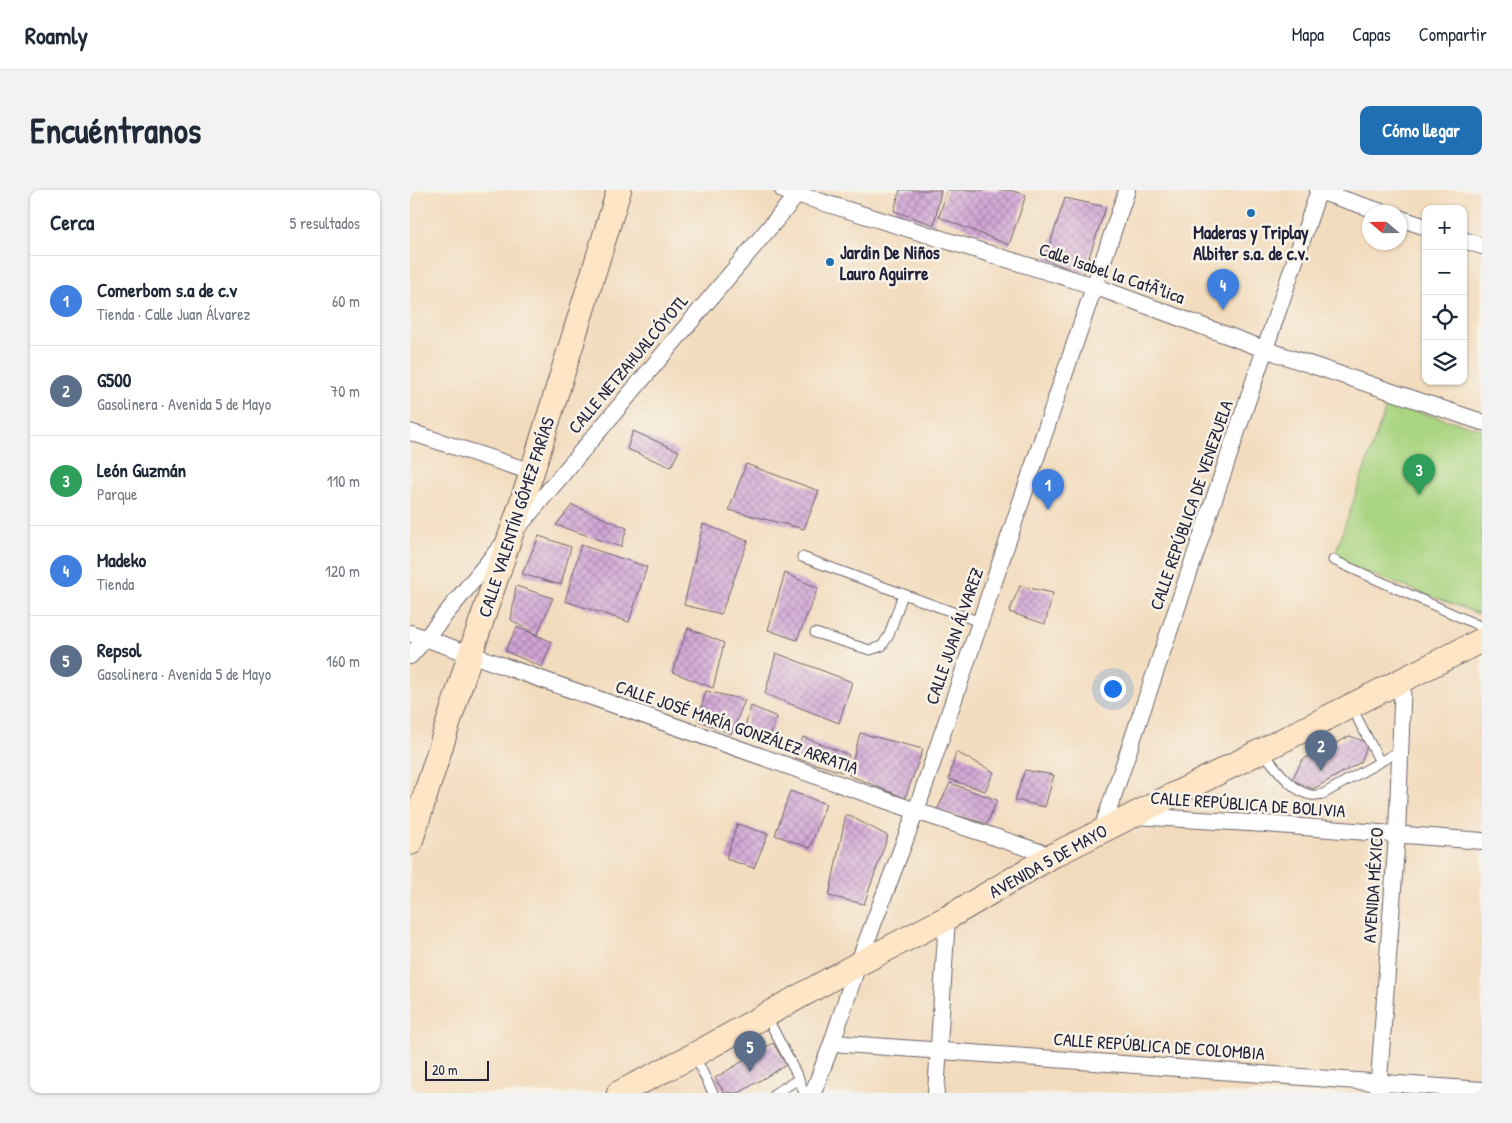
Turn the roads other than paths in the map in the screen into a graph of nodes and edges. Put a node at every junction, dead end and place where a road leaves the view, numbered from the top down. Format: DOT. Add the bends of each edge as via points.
graph roads {
  1 [pos="619,190"];
  2 [pos="1127,190"];
  3 [pos="1318,190"];
  4 [pos="794,191"];
  5 [pos="1362,205"];
  6 [pos="1407,220"];
  7 [pos="1422,226"];
  8 [pos="1467,241"];
  9 [pos="1482,246"];
  10 [pos="1094,286"];
  11 [pos="1264,349"];
  12 [pos="1482,422"];
  13 [pos="410,432"];
  14 [pos="532,472"];
  15 [pos="510,536"];
  16 [pos="802,557"];
  17 [pos="1332,560"];
  18 [pos="903,594"];
  19 [pos="980,622"];
  20 [pos="1482,627"];
  21 [pos="410,633"];
  22 [pos="816,633"];
  23 [pos="426,638"];
  24 [pos="1482,640"];
  25 [pos="470,655"];
  26 [pos="410,656"];
  27 [pos="1403,679"];
  28 [pos="1351,706"];
  29 [pos="1401,750"];
  30 [pos="1262,751"];
  31 [pos="1380,762"];
  32 [pos="916,811"];
  33 [pos="1131,816"];
  34 [pos="1101,832"];
  35 [pos="1397,835"];
  36 [pos="1482,840"];
  37 [pos="410,843"];
  38 [pos="1052,856"];
  39 [pos="947,918"];
  40 [pos="858,964"];
  41 [pos="766,1014"];
  42 [pos="832,1043"];
  43 [pos="938,1050"];
  44 [pos="694,1055"];
  45 [pos="799,1080"];
  46 [pos="1378,1088"];
  47 [pos="1482,1090"];
  48 [pos="631,1091"];
  49 [pos="713,1093"];
  50 [pos="775,1093"];
  51 [pos="804,1093"];
  52 [pos="813,1093"];
  53 [pos="936,1093"];
  1 -- 14 [label="main road, CALLE VALENTÍN GÓMEZ FARÍAS"];
  2 -- 10 [label="street, CALLE JUAN ÁLVAREZ"];
  3 -- 5 [label="street"];
  3 -- 11 [label="street, CALLE REPÚBLICA DE VENEZUELA"];
  4 -- 10 [label="street, Calle Isabel la CatÃ³lica"];
  4 -- 15 [label="street, CALLE NETZAHUALCÓYOTL"];
  6 -- 7 [label="street"];
  8 -- 9 [label="street"];
  10 -- 11 [label="street, Calle Isabel la CatÃ³lica"];
  10 -- 19 [label="street, CALLE JUAN ÁLVAREZ"];
  11 -- 12 [label="street, Calle Isabel la CatÃ³lica"];
  11 -- 34 [label="street, CALLE REPÚBLICA DE VENEZUELA"];
  13 -- 14 [label="street"];
  14 -- 15 [label="main road, CALLE VALENTÍN GÓMEZ FARÍAS"];
  15 -- 23 [label="street, CALLE NETZAHUALCÓYOTL"];
  15 -- 25 [label="main road, CALLE VALENTÍN GÓMEZ FARÍAS"];
  16 -- 18 [label="lane"];
  17 -- 20 [label="lane"];
  18 -- 19 [label="lane"];
  18 -- 22 [label="lane" via="882,646 870,650"];
  19 -- 32 [label="street, CALLE JUAN ÁLVAREZ"];
  21 -- 23 [label="street, CALLE JOSÉ MARÍA GONZÁLEZ ARRATIA"];
  23 -- 25 [label="street, CALLE JOSÉ MARÍA GONZÁLEZ ARRATIA"];
  23 -- 26 [label="street, CALLE NETZAHUALCÓYOTL"];
  24 -- 27 [label="main road, AVENIDA 5 DE MAYO"];
  25 -- 32 [label="street, CALLE JOSÉ MARÍA GONZÁLEZ ARRATIA"];
  25 -- 37 [label="main road, CALLE VALENTÍN GÓMEZ FARÍAS"];
  27 -- 28 [label="main road, AVENIDA 5 DE MAYO"];
  27 -- 29 [label="street, AVENIDA MÉXICO"];
  28 -- 30 [label="main road, AVENIDA 5 DE MAYO"];
  28 -- 31 [label="lane"];
  29 -- 31 [label="lane"];
  29 -- 35 [label="street, AVENIDA MÉXICO"];
  30 -- 31 [label="lane" via="1294,787 1313,796 1323,794"];
  30 -- 33 [label="main road, AVENIDA 5 DE MAYO"];
  32 -- 38 [label="street, CALLE JOSÉ MARÍA GONZÁLEZ ARRATIA"];
  32 -- 40 [label="street, CALLE JUAN ÁLVAREZ"];
  33 -- 34 [label="main road, AVENIDA 5 DE MAYO"];
  33 -- 35 [label="street, CALLE REPÚBLICA DE BOLIVIA"];
  34 -- 38 [label="main road, AVENIDA 5 DE MAYO"];
  35 -- 36 [label="street, CALLE REPÚBLICA DE BOLIVIA"];
  35 -- 46 [label="street, AVENIDA MÉXICO"];
  38 -- 39 [label="main road, AVENIDA 5 DE MAYO"];
  39 -- 40 [label="main road, AVENIDA 5 DE MAYO"];
  39 -- 43 [label="street"];
  40 -- 41 [label="main road, AVENIDA 5 DE MAYO"];
  40 -- 42 [label="street, CALLE JUAN ÁLVAREZ"];
  41 -- 44 [label="main road, AVENIDA 5 DE MAYO"];
  41 -- 45 [label="lane"];
  42 -- 43 [label="street, CALLE REPÚBLICA DE COLOMBIA"];
  42 -- 52 [label="street, CALLE JUAN ÁLVAREZ"];
  43 -- 46 [label="street, CALLE REPÚBLICA DE COLOMBIA"];
  43 -- 53 [label="street"];
  44 -- 48 [label="main road, AVENIDA 5 DE MAYO"];
  44 -- 49 [label="lane"];
  45 -- 50 [label="lane"];
  45 -- 51 [label="lane"];
  46 -- 47 [label="street, CALLE REPÚBLICA DE COLOMBIA"];
}
